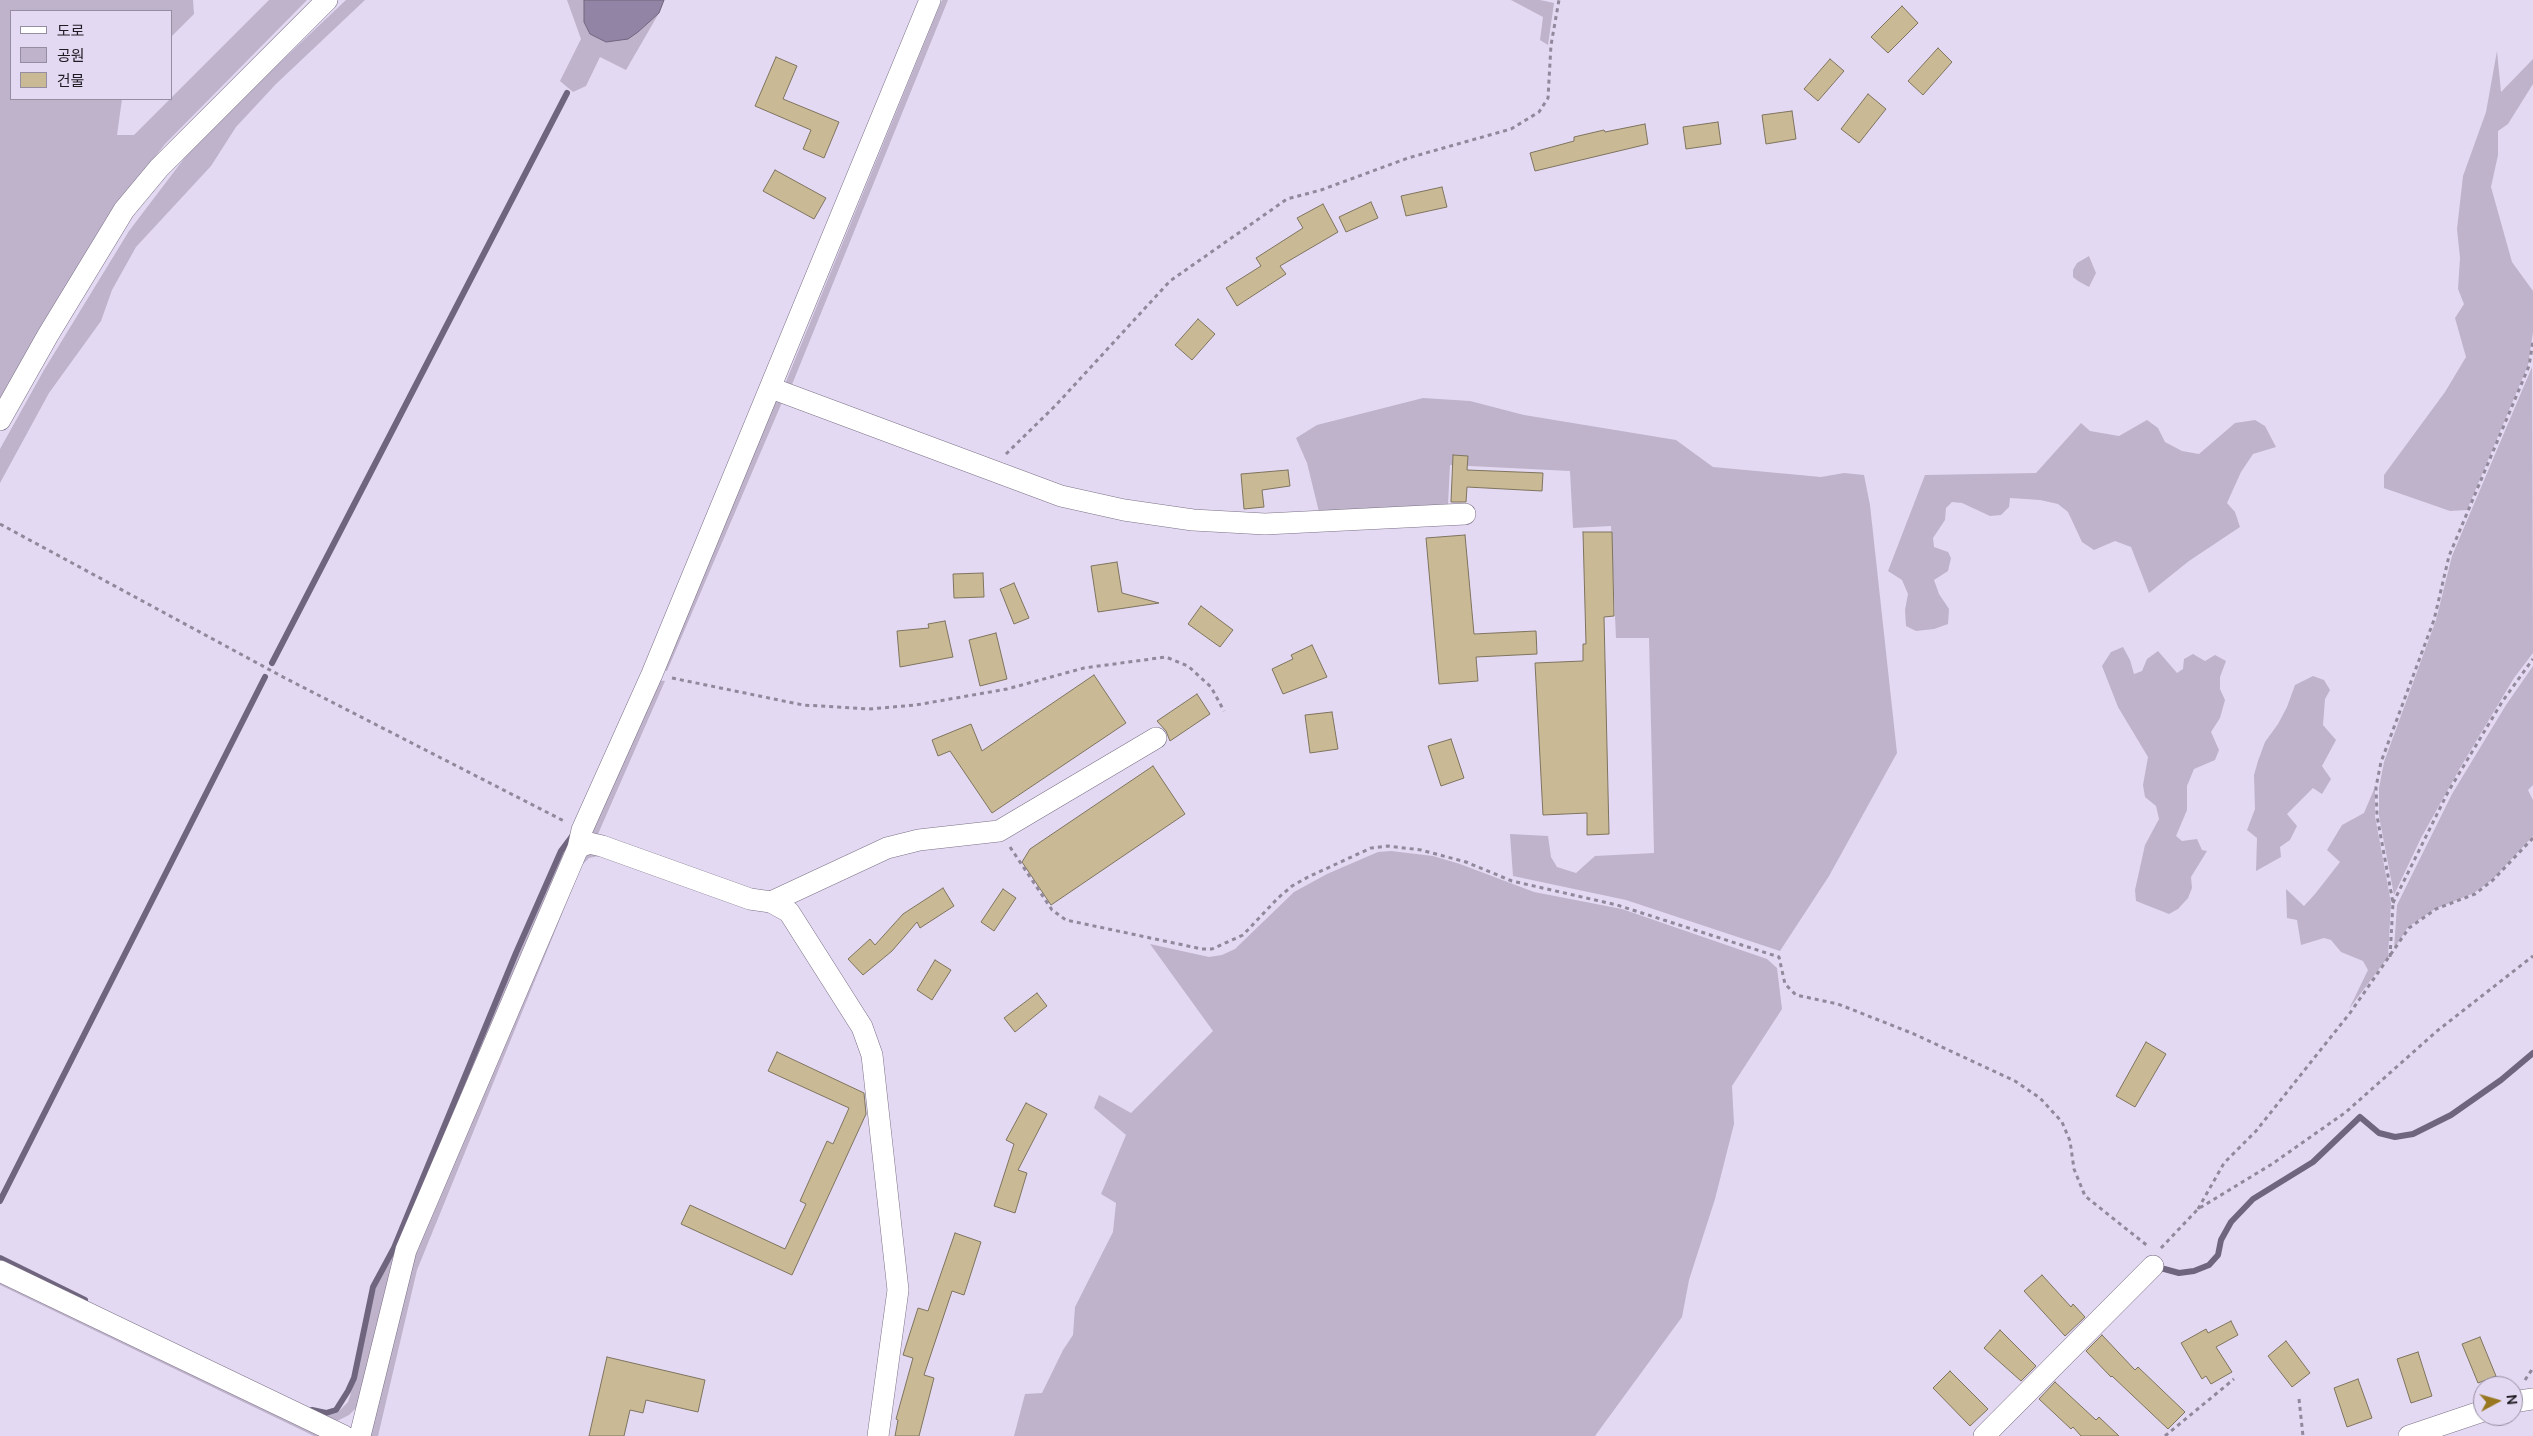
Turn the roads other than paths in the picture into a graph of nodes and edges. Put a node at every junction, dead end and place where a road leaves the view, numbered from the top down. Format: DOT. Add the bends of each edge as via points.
graph roads {
  1 [pos="327,0"];
  2 [pos="930,0"];
  3 [pos="771,388"];
  4 [pos="0,420"];
  5 [pos="1465,514"];
  6 [pos="1156,738"];
  7 [pos="580,839"];
  8 [pos="771,902"];
  9 [pos="2155,1260"];
  10 [pos="0,1271"];
  11 [pos="2473,1414"];
  12 [pos="344,1436"];
  13 [pos="360,1436"];
  14 [pos="878,1436"];
  15 [pos="1984,1436"];
  16 [pos="2409,1436"];
  1 -- 4 [label="street" via="159,168 124,210"];
  2 -- 3 [label="street"];
  3 -- 5 [label="street" via="1061,496 1124,510 1192,520 1265,524"];
  3 -- 7 [label="street"];
  6 -- 8 [label="street" via="999,832 920,840 887,848"];
  7 -- 8 [label="street" via="750,899"];
  7 -- 13 [label="street" via="406,1250"];
  8 -- 14 [label="street" via="789,912 818,955 862,1027 872,1055 898,1290"];
  9 -- 15 [label="street"];
  10 -- 12 [label="street"];
  11 -- 16 [label="street"];
}
